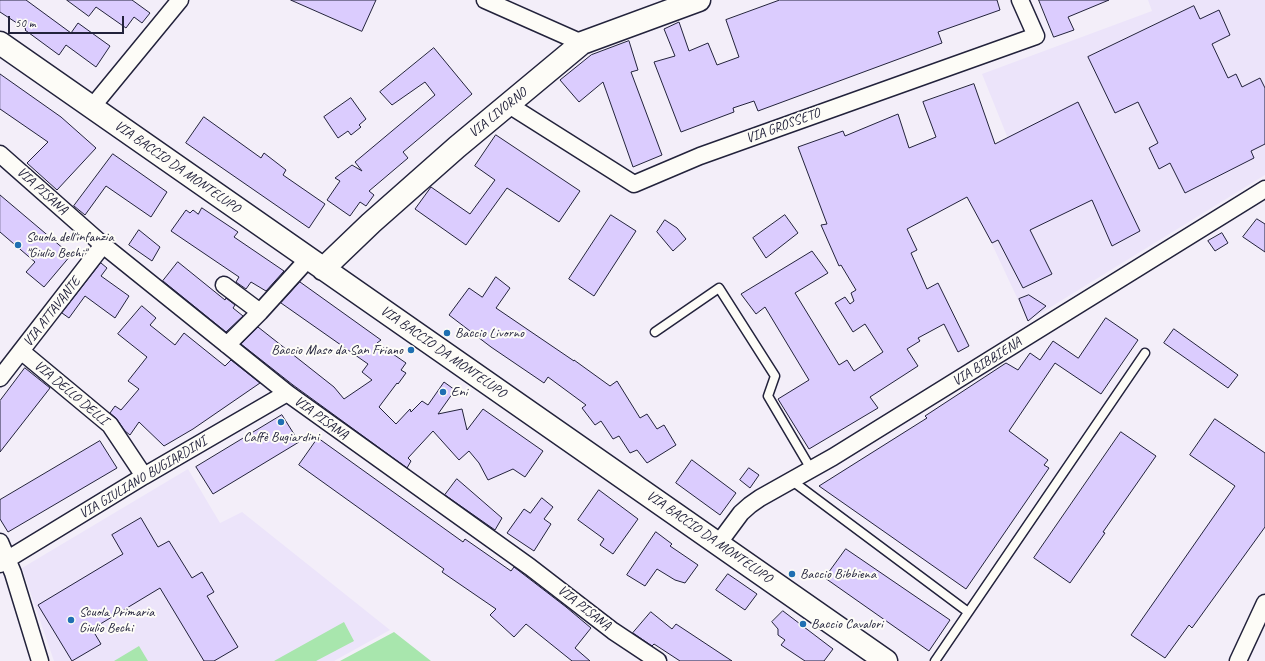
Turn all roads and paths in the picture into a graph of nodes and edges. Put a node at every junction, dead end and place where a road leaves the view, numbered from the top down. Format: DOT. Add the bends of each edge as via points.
graph roads {
  1 [pos="180,0"];
  2 [pos="485,0"];
  3 [pos="699,0"];
  4 [pos="1020,0"];
  5 [pos="0,43"];
  6 [pos="582,43"];
  7 [pos="509,105"];
  8 [pos="92,108"];
  9 [pos="0,154"];
  10 [pos="1265,189"];
  11 [pos="103,245"];
  12 [pos="316,264"];
  13 [pos="224,285"];
  14 [pos="260,312"];
  15 [pos="655,332"];
  16 [pos="227,345"];
  17 [pos="21,351"];
  18 [pos="1145,353"];
  19 [pos="0,378"];
  20 [pos="287,393"];
  21 [pos="811,469"];
  22 [pos="144,476"];
  23 [pos="791,480"];
  24 [pos="0,542"];
  25 [pos="718,544"];
  26 [pos="4,561"];
  27 [pos="1265,603"];
  28 [pos="968,612"];
  29 [pos="40,661"];
  30 [pos="658,661"];
  31 [pos="886,661"];
  32 [pos="935,661"];
  33 [pos="1238,661"];
  1 -- 8 [label="street"];
  2 -- 6 [label="street"];
  3 -- 6 [label="street, VIA LIVORNO"];
  4 -- 7 [label="street, VIA GROSSETO" via="1036,36 700,156 634,184"];
  5 -- 8 [label="street, VIA BACCIO DA MONTELUPO"];
  6 -- 7 [label="street, VIA LIVORNO"];
  7 -- 12 [label="street, VIA LIVORNO" via="370,223"];
  8 -- 12 [label="street, VIA BACCIO DA MONTELUPO"];
  9 -- 11 [label="street, VIA PISANA"];
  10 -- 21 [label="street, VIA BIBBIENA"];
  11 -- 16 [label="street, VIA PISANA"];
  11 -- 17 [label="street, VIA ATTAVANTE"];
  12 -- 14 [label="street"];
  12 -- 25 [label="street, VIA BACCIO DA MONTELUPO"];
  13 -- 14 [label="street"];
  14 -- 16 [label="street"];
  15 -- 21 [label="lane" via="718,288 775,376 768,396"];
  16 -- 20 [label="street, VIA PISANA"];
  17 -- 19 [label="street, VIA ATTAVANTE"];
  17 -- 22 [label="street, VIA DELLO DELLI" via="110,425"];
  18 -- 28 [label="lane"];
  20 -- 22 [label="street, VIA GIULIANO BUGIARDINI"];
  20 -- 30 [label="street, VIA PISANA" via="530,567 613,631"];
  21 -- 23 [label="street, VIA BIBBIENA"];
  22 -- 26 [label="street, VIA GIULIANO BUGIARDINI"];
  23 -- 25 [label="street, VIA BIBBIENA" via="745,508"];
  23 -- 28 [label="lane"];
  24 -- 26 [label="street"];
  25 -- 31 [label="street, VIA BACCIO DA MONTELUPO"];
  26 -- 29 [label="street"];
  27 -- 33 [label="street"];
  28 -- 32 [label="lane"];
}
